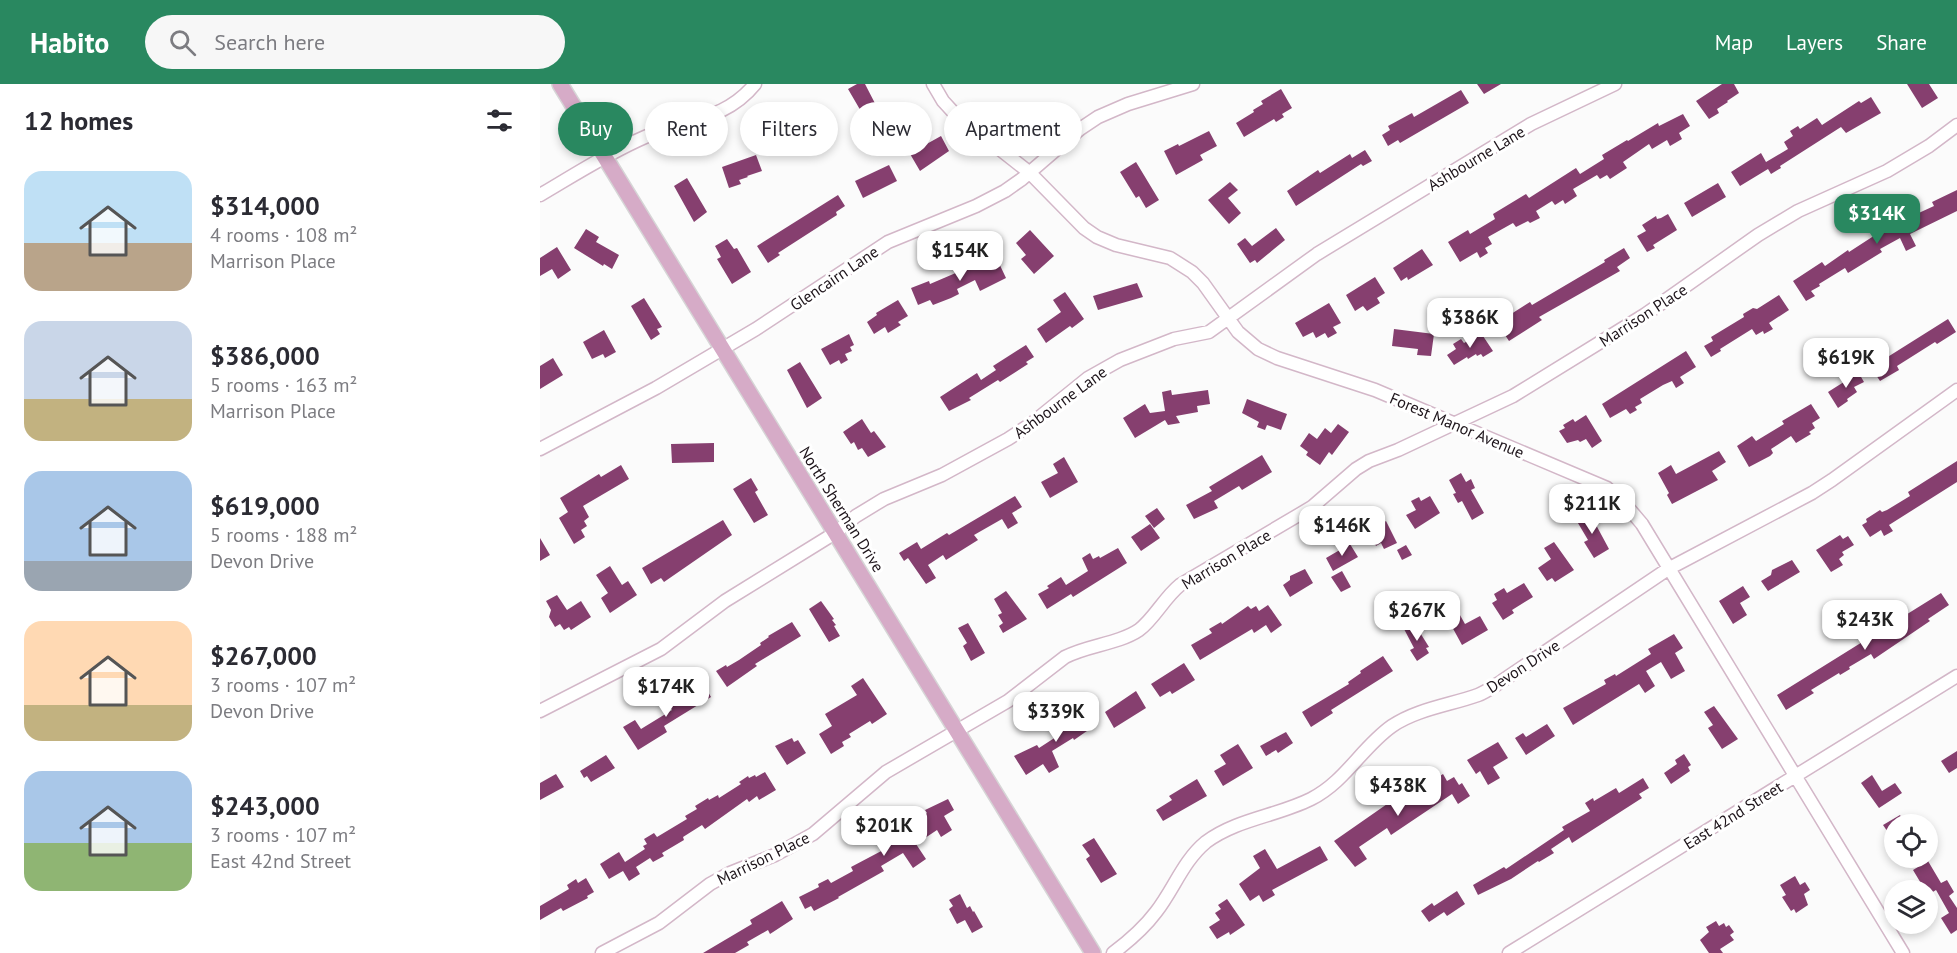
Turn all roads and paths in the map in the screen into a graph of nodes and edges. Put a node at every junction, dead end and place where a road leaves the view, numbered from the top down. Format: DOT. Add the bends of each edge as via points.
graph roads {
  1 [pos="560,84"];
  2 [pos="755,84"];
  3 [pos="933,84"];
  4 [pos="1193,84"];
  5 [pos="1615,84"];
  6 [pos="1957,125"];
  7 [pos="605,157"];
  8 [pos="1030,173"];
  9 [pos="540,195"];
  10 [pos="1227,318"];
  11 [pos="723,349"];
  12 [pos="1957,390"];
  13 [pos="1454,424"];
  14 [pos="540,449"];
  15 [pos="835,533"];
  16 [pos="1668,569"];
  17 [pos="1957,676"];
  18 [pos="540,711"];
  19 [pos="957,730"];
  20 [pos="1796,777"];
  21 [pos="602,953"];
  22 [pos="1094,953"];
  23 [pos="1113,953"];
  24 [pos="1509,953"];
  25 [pos="1903,953"];
  1 -- 7 [label="main road, North Sherman Drive"];
  2 -- 7 [label="street" via="730,108 646,136"];
  3 -- 8 [label="street, Forest Manor Avenue" via="961,120"];
  4 -- 8 [label="street, Glencairn Lane" via="1103,115 1080,129"];
  5 -- 10 [label="street, Ashbourne Lane" via="1531,124 1317,254"];
  6 -- 13 [label="street, Marrison Place" via="1887,171 1786,218 1612,335 1513,396"];
  7 -- 9 [label="street"];
  7 -- 11 [label="main road, North Sherman Drive"];
  8 -- 10 [label="street, Forest Manor Avenue" via="1092,234 1184,265 1203,283"];
  8 -- 11 [label="street, Glencairn Lane" via="995,197 883,245"];
  10 -- 13 [label="street, Forest Manor Avenue" via="1245,339 1267,354 1375,390"];
  10 -- 15 [label="street, Ashbourne Lane" via="1209,332 1173,339 1120,360 1088,378 1008,439 942,475 884,499"];
  11 -- 14 [label="street, Glencairn Lane"];
  11 -- 15 [label="main road, North Sherman Drive"];
  12 -- 16 [label="street, Devon Drive" via="1812,493"];
  13 -- 16 [label="street, Forest Manor Avenue" via="1607,488 1642,524"];
  13 -- 19 [label="street, Marrison Place" via="1356,469 1312,507 1180,585 1139,630 1073,652 1008,701"];
  15 -- 18 [label="street, Ashbourne Lane" via="739,592 661,649"];
  15 -- 19 [label="main road, North Sherman Drive"];
  16 -- 20 [label="street, Forest Manor Avenue"];
  16 -- 23 [label="street, Devon Drive" via="1480,694 1392,726 1342,777 1316,797 1235,825 1208,842 1182,869 1157,911"];
  17 -- 20 [label="street, East 42nd Street"];
  19 -- 21 [label="street, Marrison Place" via="886,772 813,834 710,884 659,923"];
  19 -- 22 [label="main road, North Sherman Drive"];
  20 -- 24 [label="street, East 42nd Street"];
  20 -- 25 [label="street, Forest Manor Avenue"];
}
